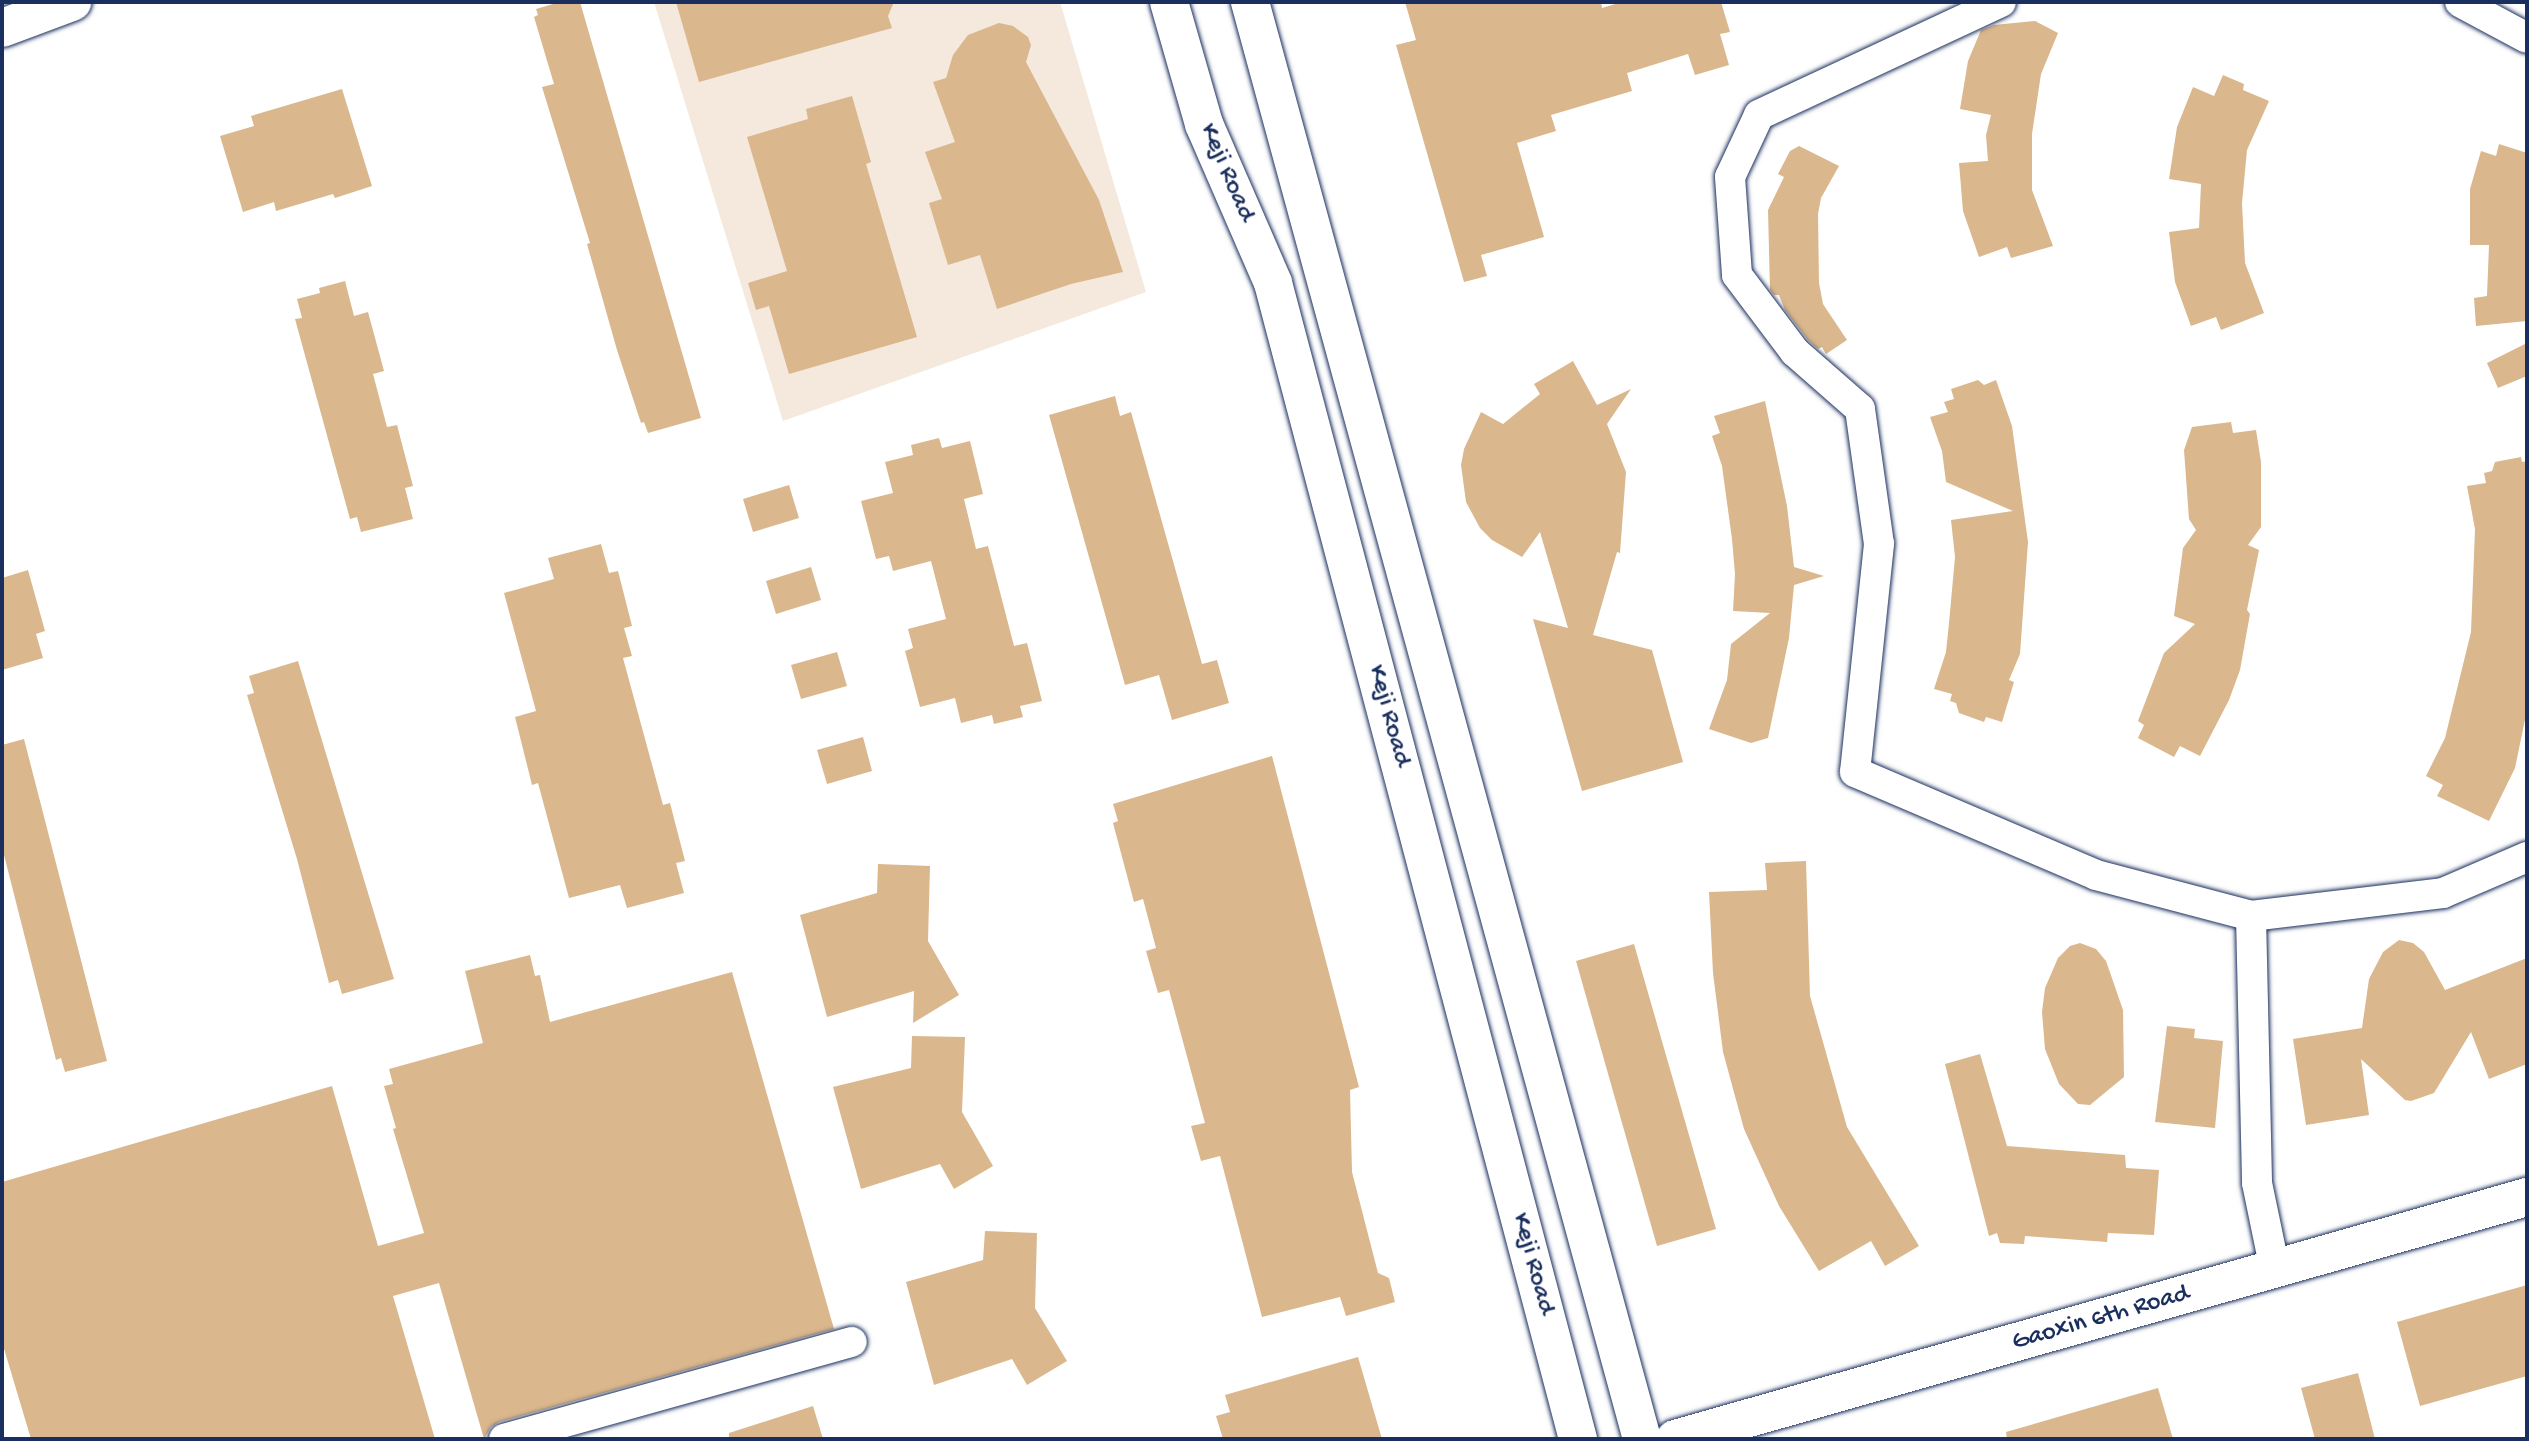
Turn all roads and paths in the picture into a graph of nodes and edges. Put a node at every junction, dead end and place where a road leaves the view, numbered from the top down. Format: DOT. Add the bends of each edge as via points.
graph roads {
  1 [pos="72,2"];
  2 [pos="1170,2"];
  3 [pos="1250,2"];
  4 [pos="2001,2"];
  5 [pos="2460,2"];
  6 [pos="2519,22"];
  7 [pos="2,28"];
  8 [pos="2527,857"];
  9 [pos="2251,916"];
  10 [pos="2527,1197"];
  11 [pos="2275,1270"];
  12 [pos="852,1342"];
  13 [pos="504,1439"];
  14 [pos="1578,1439"];
  15 [pos="1642,1439"];
  16 [pos="1675,1439"];
  1 -- 7 [label="main road"];
  2 -- 14 [label="main road, Keji Road" via="1204,124 1273,283"];
  3 -- 15 [label="main road, Keji Road"];
  4 -- 9 [label="street" via="1759,115 1730,177 1737,275 1795,352 1860,409 1879,544 1855,772 2096,875"];
  5 -- 6 [label="street"];
  8 -- 9 [label="street" via="2443,893"];
  9 -- 11 [label="street" via="2257,1182"];
  10 -- 11 [label="main road, Gaoxin 6th Road"];
  11 -- 16 [label="main road, Gaoxin 6th Road"];
  12 -- 13 [label="street"];
}
